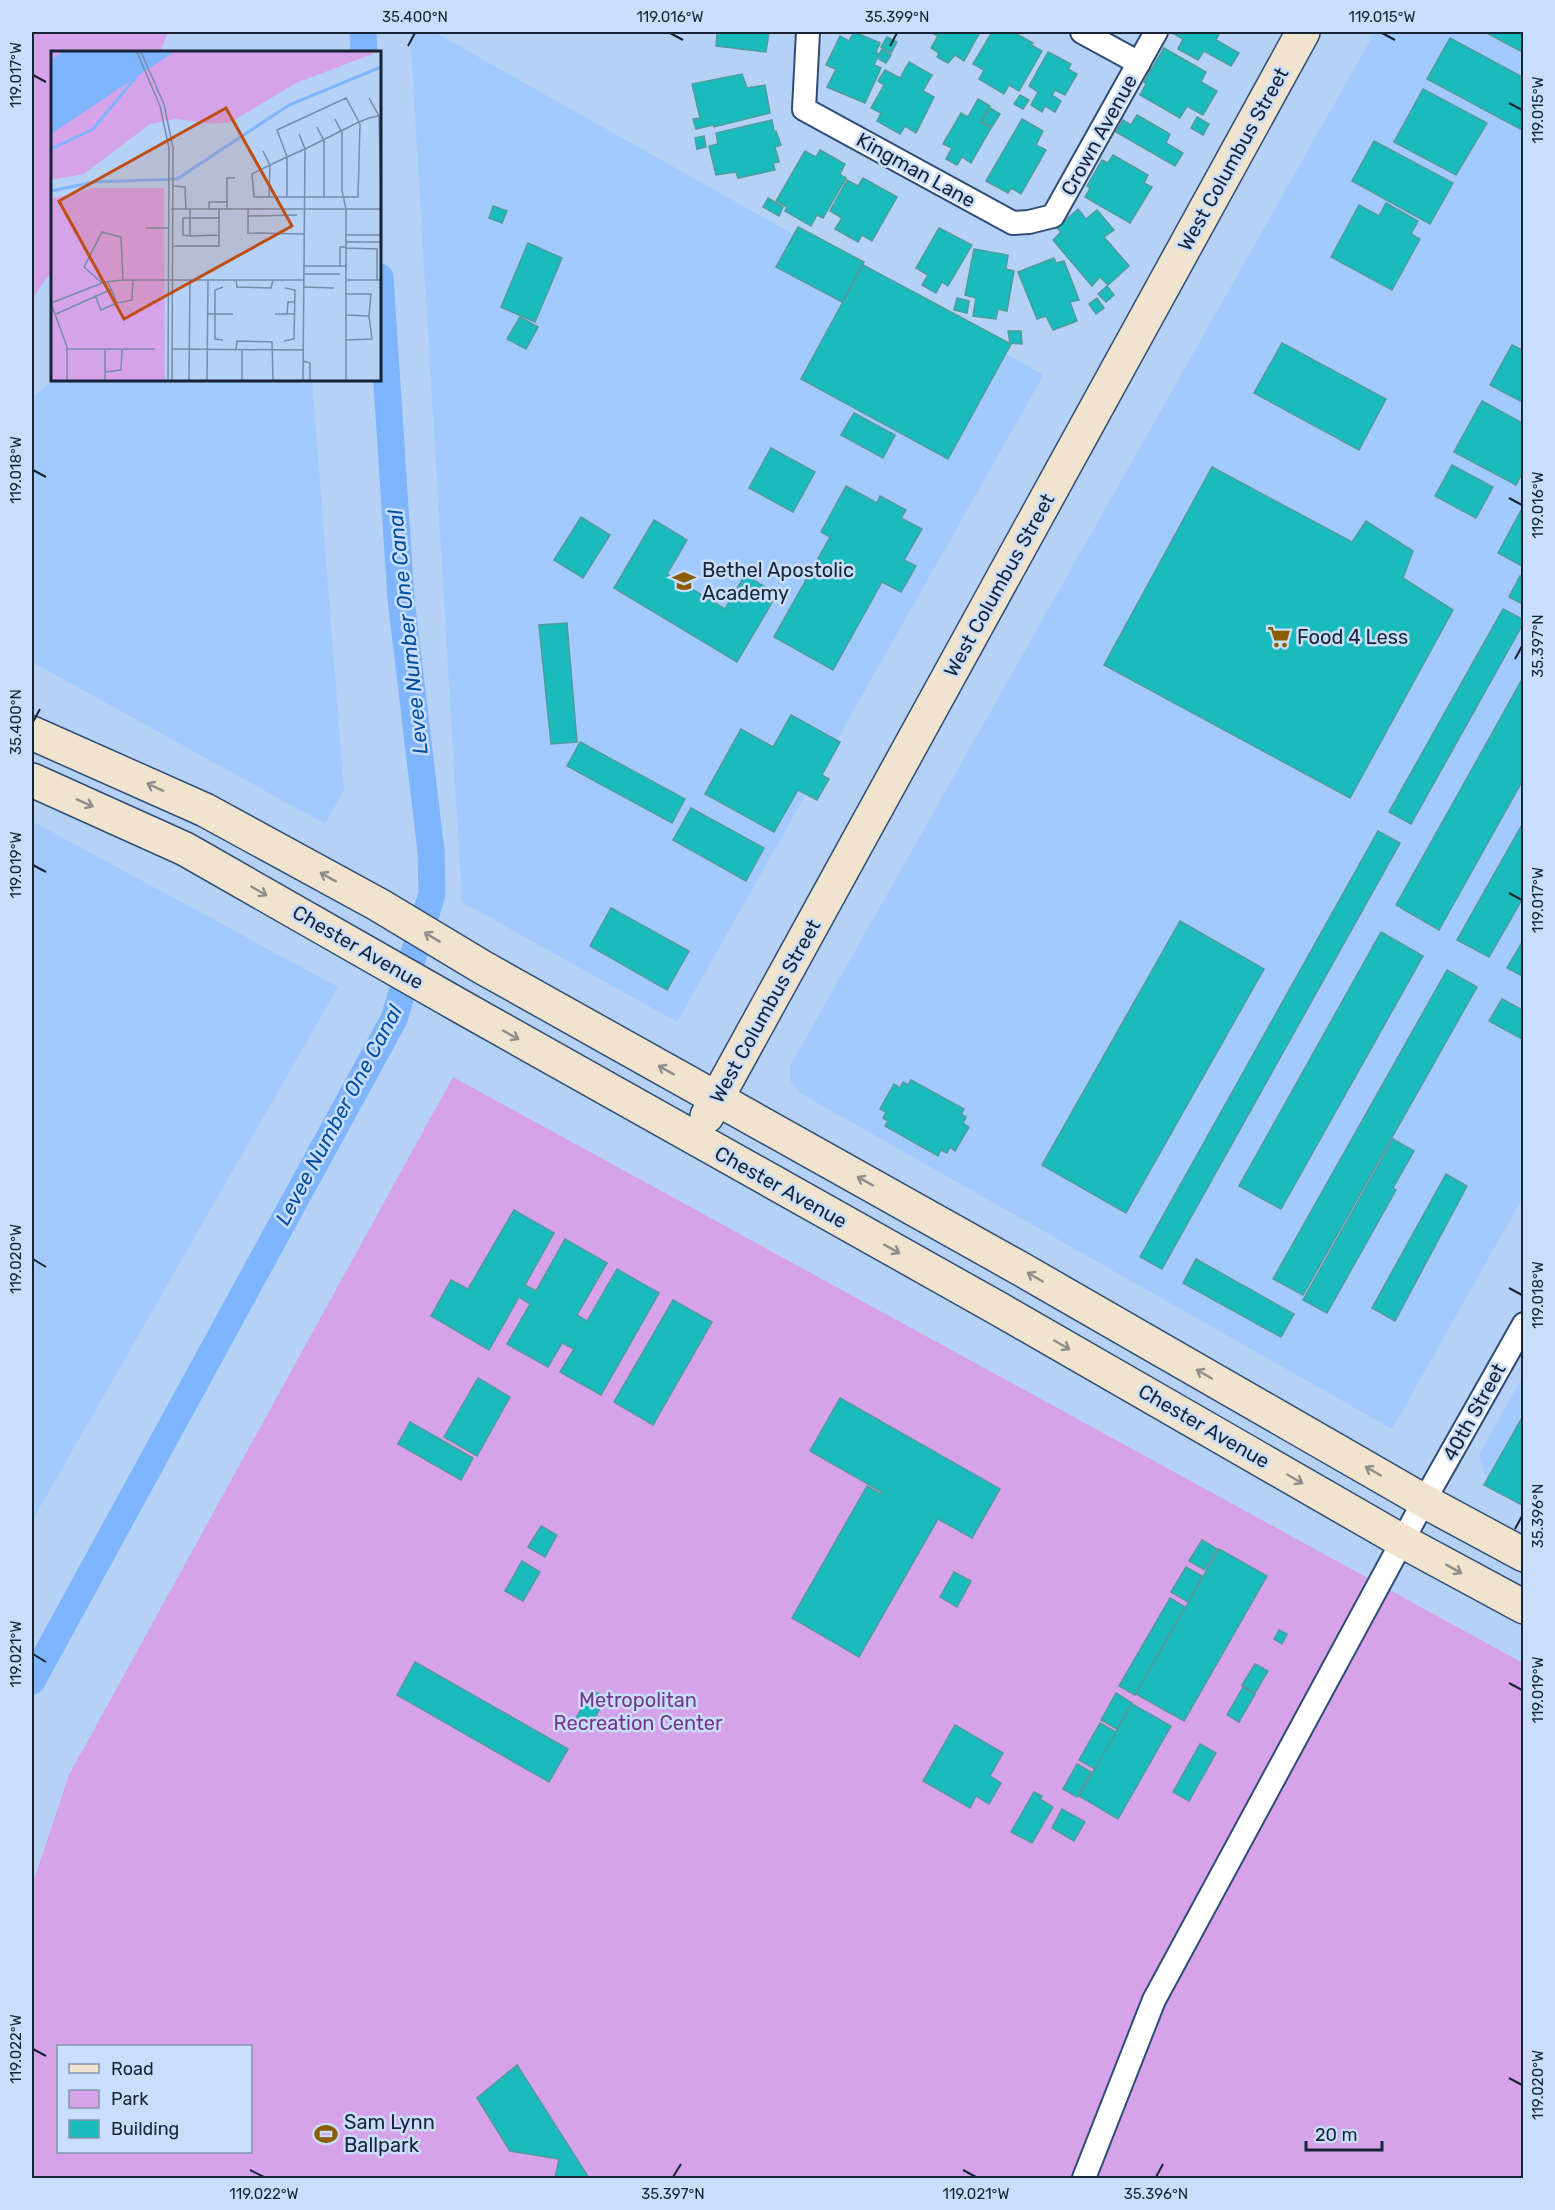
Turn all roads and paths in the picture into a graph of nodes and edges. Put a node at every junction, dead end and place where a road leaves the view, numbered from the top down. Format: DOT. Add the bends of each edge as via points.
graph roads {
  1 [pos="808,32"];
  2 [pos="1082,32"];
  3 [pos="1156,32"];
  4 [pos="1303,32"];
  5 [pos="1139,63"];
  6 [pos="1029,222"];
  7 [pos="32,733"];
  8 [pos="32,780"];
  9 [pos="717,1098"];
  10 [pos="694,1138"];
  11 [pos="1524,1324"];
  12 [pos="1424,1501"];
  13 [pos="1402,1541"];
  14 [pos="1524,1555"];
  15 [pos="1524,1607"];
  16 [pos="1084,2178"];
  1 -- 6 [label="street, Kingman Lane" via="804,109 1013,223"];
  2 -- 5 [label="street"];
  3 -- 5 [label="street, Crown Avenue"];
  4 -- 9 [label="main road, West Columbus Street"];
  5 -- 6 [label="street, Crown Avenue" via="1053,216"];
  9 -- 7 [label="main road, one-way" via="205,810"];
  8 -- 10 [label="main road, Chester Avenue, one-way" via="185,849"];
  9 -- 10 [label="main road, West Columbus Street"];
  12 -- 9 [label="main road, one-way"];
  10 -- 13 [label="main road, Chester Avenue, one-way"];
  11 -- 12 [label="street, 40th Street"];
  12 -- 13 [label="street, 40th Street"];
  12 -- 14 [label="main road"];
  13 -- 15 [label="main road, Chester Avenue, one-way"];
  13 -- 16 [label="street, 40th Street" via="1154,2000"];
}
